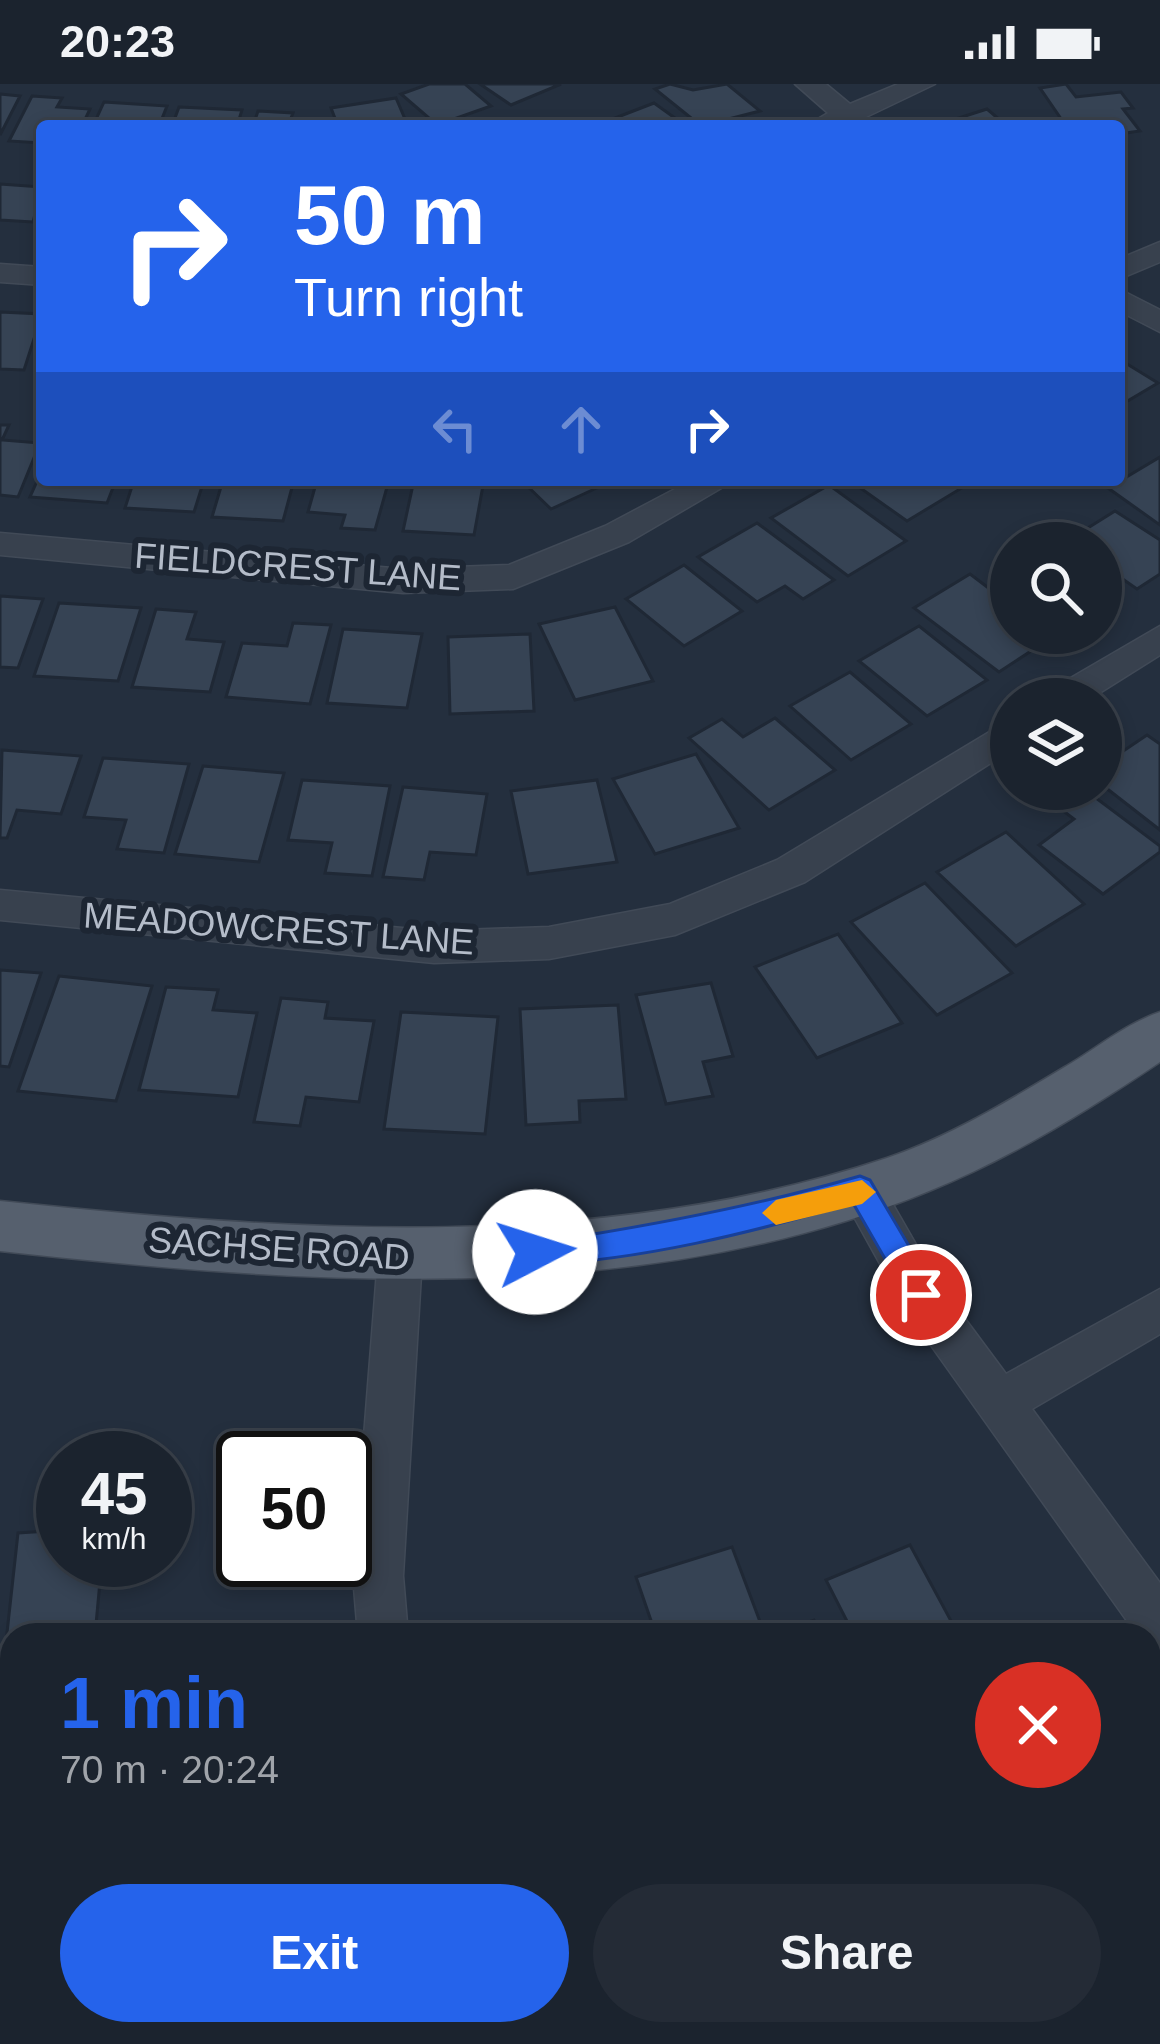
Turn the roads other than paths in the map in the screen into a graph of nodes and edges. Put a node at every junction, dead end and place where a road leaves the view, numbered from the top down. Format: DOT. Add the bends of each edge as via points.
graph roads {
  1 [pos="809,84"];
  2 [pos="921,84"];
  3 [pos="839,120"];
  4 [pos="848,120"];
  5 [pos="1160,250"];
  6 [pos="1125,267"];
  7 [pos="0,273"];
  8 [pos="36,276"];
  9 [pos="1125,302"];
  10 [pos="1160,323"];
  11 [pos="707,486"];
  12 [pos="0,544"];
  13 [pos="1160,638"];
  14 [pos="1097,678"];
  15 [pos="990,745"];
  16 [pos="0,905"];
  17 [pos="1158,1038"];
  18 [pos="860,1189"];
  19 [pos="0,1226"];
  20 [pos="400,1258"];
  21 [pos="1160,1310"];
  22 [pos="999,1403"];
  23 [pos="382,1623"];
  24 [pos="1159,1623"];
  1 -- 3 [label="street"];
  2 -- 4 [label="street"];
  5 -- 6 [label="street"];
  7 -- 8 [label="street"];
  9 -- 10 [label="street"];
  11 -- 12 [label="street, FIELDCREST LANE" via="513,577 404,581"];
  13 -- 14 [label="street"];
  15 -- 16 [label="street, MEADOWCREST LANE" via="790,872 675,919 549,943 434,947"];
  17 -- 18 [label="main road, SACHSE ROAD" via="913,1174"];
  18 -- 20 [label="main road, SACHSE ROAD" via="757,1218 579,1250"];
  18 -- 22 [label="street" via="921,1295"];
  19 -- 20 [label="main road, SACHSE ROAD"];
  20 -- 23 [label="street" via="378,1576"];
  21 -- 22 [label="street"];
  22 -- 24 [label="street"];
}
